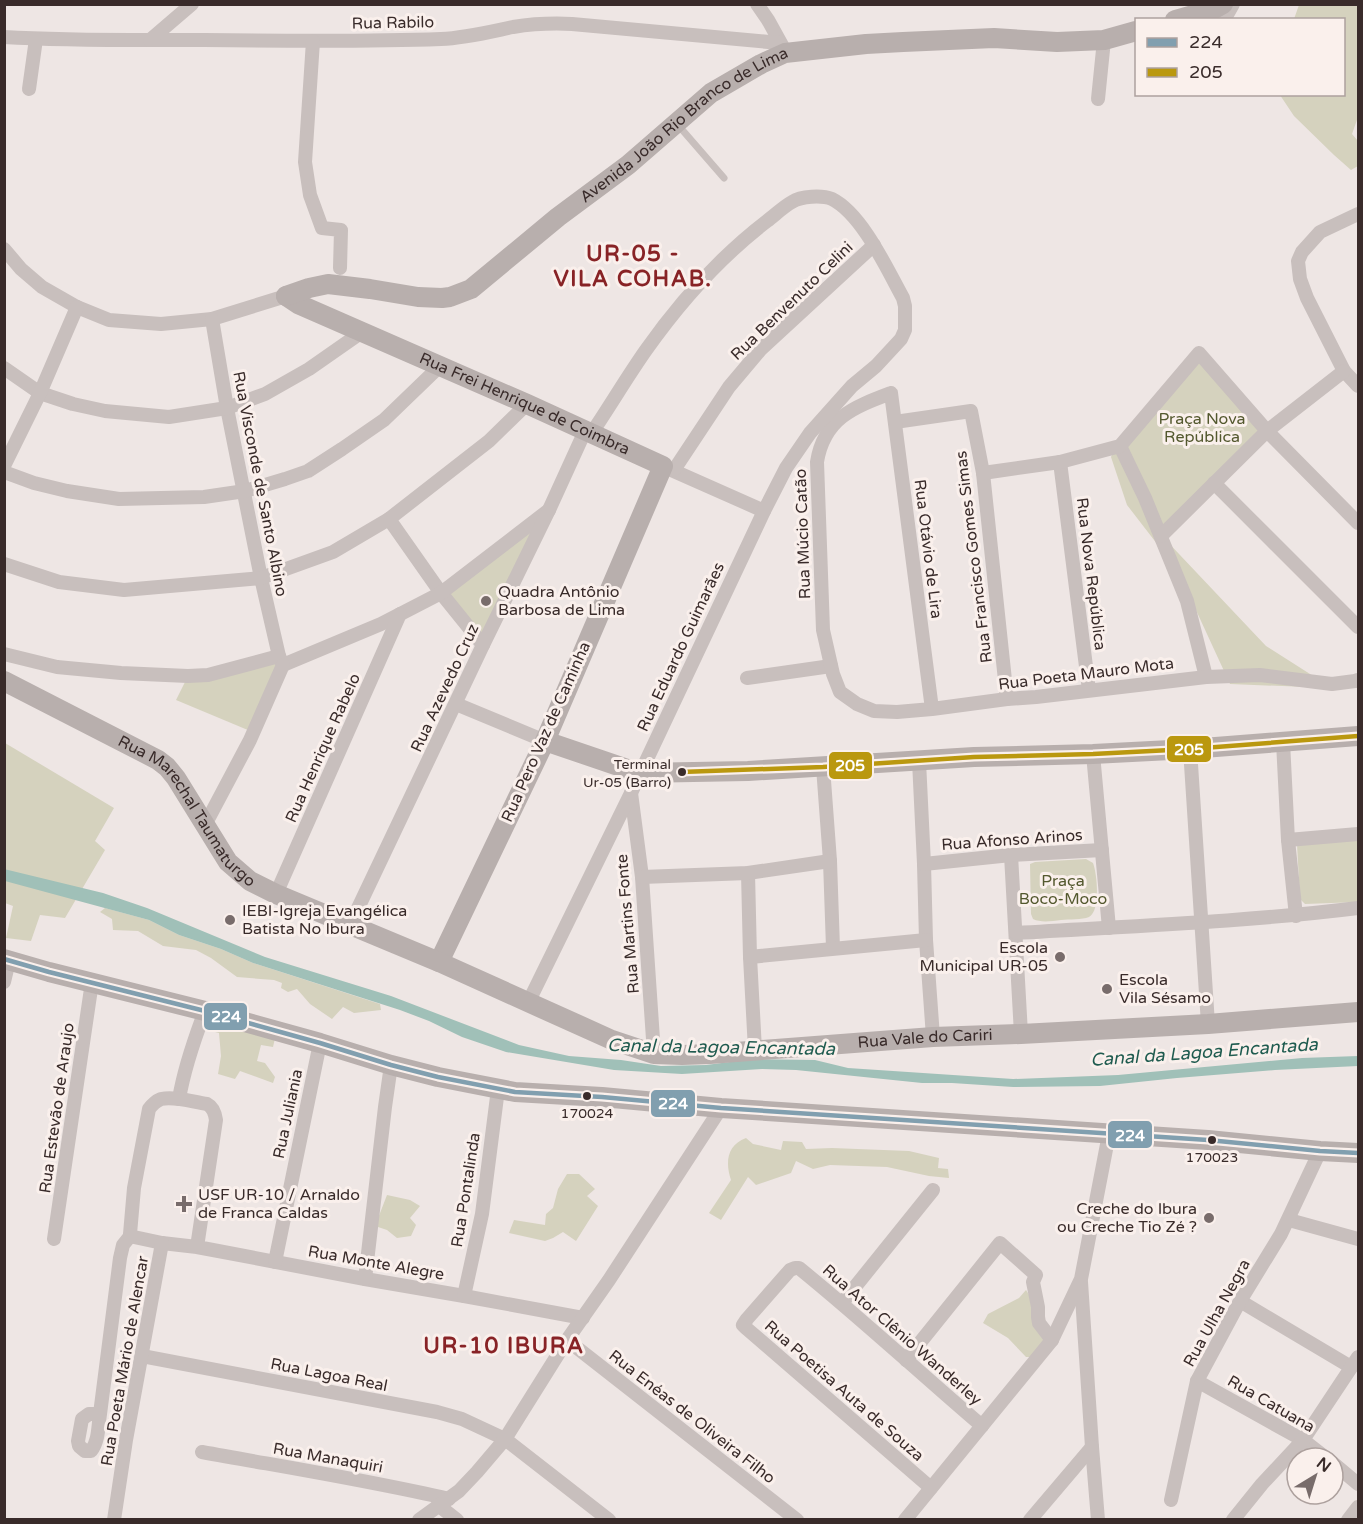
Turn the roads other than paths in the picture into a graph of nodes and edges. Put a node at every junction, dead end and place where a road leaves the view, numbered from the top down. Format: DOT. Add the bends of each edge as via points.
graph roads {
  1 [pos="192,4"];
  2 [pos="758,4"];
  3 [pos="1222,4"];
  4 [pos="1233,4"];
  5 [pos="1182,18"];
  6 [pos="1225,18"];
  7 [pos="4,37"];
  8 [pos="1124,37"];
  9 [pos="36,39"];
  10 [pos="150,40"];
  11 [pos="314,41"];
  12 [pos="783,48"];
  13 [pos="29,88"];
  14 [pos="1098,99"];
  15 [pos="676,123"];
  16 [pos="724,178"];
  17 [pos="1356,218"];
  18 [pos="874,245"];
  19 [pos="4,249"];
  20 [pos="340,268"];
  21 [pos="286,296"];
  22 [pos="78,307"];
  23 [pos="212,319"];
  24 [pos="362,332"];
  25 [pos="440,366"];
  26 [pos="4,368"];
  27 [pos="1344,371"];
  28 [pos="1359,386"];
  29 [pos="40,393"];
  30 [pos="891,393"];
  31 [pos="527,404"];
  32 [pos="227,408"];
  33 [pos="895,422"];
  34 [pos="1267,431"];
  35 [pos="588,432"];
  36 [pos="1120,446"];
  37 [pos="1060,462"];
  38 [pos="4,466"];
  39 [pos="669,468"];
  40 [pos="4,472"];
  41 [pos="983,473"];
  42 [pos="1214,483"];
  43 [pos="244,491"];
  44 [pos="549,510"];
  45 [pos="764,511"];
  46 [pos="389,519"];
  47 [pos="1359,523"];
  48 [pos="1161,536"];
  49 [pos="4,564"];
  50 [pos="261,578"];
  51 [pos="441,593"];
  52 [pos="400,614"];
  53 [pos="1359,627"];
  54 [pos="483,645"];
  55 [pos="4,654"];
  56 [pos="281,661"];
  57 [pos="832,670"];
  58 [pos="1206,677"];
  59 [pos="747,678"];
  60 [pos="1359,680"];
  61 [pos="4,681"];
  62 [pos="1089,690"];
  63 [pos="1007,699"];
  64 [pos="456,704"];
  65 [pos="932,710"];
  66 [pos="1359,736"];
  67 [pos="544,741"];
  68 [pos="1283,742"];
  69 [pos="1190,749"];
  70 [pos="1093,754"];
  71 [pos="919,761"];
  72 [pos="823,767"];
  73 [pos="639,773"];
  74 [pos="631,793"];
  75 [pos="205,825"];
  76 [pos="1359,834"];
  77 [pos="1288,840"];
  78 [pos="1102,850"];
  79 [pos="1011,855"];
  80 [pos="830,861"];
  81 [pos="924,864"];
  82 [pos="748,873"];
  83 [pos="642,877"];
  84 [pos="276,894"];
  85 [pos="1359,908"];
  86 [pos="1296,916"];
  87 [pos="1201,922"];
  88 [pos="350,925"];
  89 [pos="1109,928"];
  90 [pos="1016,933"];
  91 [pos="926,940"];
  92 [pos="833,948"];
  93 [pos="750,957"];
  94 [pos="7,960"];
  95 [pos="439,962"];
  96 [pos="4,982"];
  97 [pos="92,982"];
  98 [pos="528,1003"];
  99 [pos="205,1011"];
  100 [pos="1359,1012"];
  101 [pos="1208,1024"];
  102 [pos="1021,1034"];
  103 [pos="933,1037"];
  104 [pos="320,1043"];
  105 [pos="755,1050"];
  106 [pos="654,1054"];
  107 [pos="391,1065"];
  108 [pos="498,1089"];
  109 [pos="179,1099"];
  110 [pos="722,1108"];
  111 [pos="1109,1134"];
  112 [pos="1320,1151"];
  113 [pos="1359,1153"];
  114 [pos="933,1190"];
  115 [pos="1289,1220"];
  116 [pos="131,1235"];
  117 [pos="54,1239"];
  118 [pos="1359,1239"];
  119 [pos="162,1243"];
  120 [pos="197,1247"];
  121 [pos="275,1262"];
  122 [pos="799,1268"];
  123 [pos="1081,1279"];
  124 [pos="365,1280"];
  125 [pos="464,1296"];
  126 [pos="1240,1301"];
  127 [pos="842,1303"];
  128 [pos="583,1318"];
  129 [pos="567,1340"];
  130 [pos="1052,1340"];
  131 [pos="142,1356"];
  132 [pos="906,1360"];
  133 [pos="1355,1362"];
  134 [pos="1197,1381"];
  135 [pos="100,1414"];
  136 [pos="982,1426"];
  137 [pos="505,1439"];
  138 [pos="1303,1440"];
  139 [pos="1311,1446"];
  140 [pos="1092,1447"];
  141 [pos="202,1452"];
  142 [pos="1345,1473"];
  143 [pos="1359,1484"];
  144 [pos="931,1488"];
  145 [pos="1171,1500"];
  146 [pos="443,1502"];
  147 [pos="1359,1507"];
  148 [pos="797,1519"];
  149 [pos="114,1520"];
  150 [pos="419,1520"];
  151 [pos="457,1520"];
  152 [pos="609,1520"];
  153 [pos="904,1520"];
  154 [pos="1030,1520"];
  155 [pos="1098,1520"];
  156 [pos="1233,1520"];
  157 [pos="1348,1520"];
  1 -- 10 [label="street"];
  2 -- 12 [label="street"];
  3 -- 5 [label="main road"];
  4 -- 6 [label="street"];
  7 -- 9 [label="street, Rua Rabilo"];
  8 -- 12 [label="main road, Avenida João Rio Branco de Lima" via="1057,42 994,38"];
  8 -- 14 [label="street"];
  9 -- 10 [label="street, Rua Rabilo"];
  9 -- 13 [label="street"];
  10 -- 11 [label="street, Rua Rabilo"];
  11 -- 12 [label="street, Rua Rabilo" via="448,39 553,23"];
  11 -- 20 [label="street" via="305,162 310,195 322,228 341,230"];
  12 -- 15 [label="main road, Avenida João Rio Branco de Lima" via="711,93"];
  15 -- 16 [label="lane"];
  15 -- 21 [label="main road, Avenida João Rio Branco de Lima" via="471,289 442,298 328,284"];
  17 -- 27 [label="street" via="1320,232 1298,261 1307,298"];
  18 -- 35 [label="street, Rua Azevedo Cruz" via="843,206 830,198 794,201 725,256 690,294"];
  18 -- 39 [label="street, Rua Benvenuto Celini" via="761,349"];
  18 -- 45 [label="street, Rua Eduardo Guimarães" via="903,297 904,334 810,433"];
  19 -- 22 [label="street" via="42,287"];
  21 -- 23 [label="street"];
  21 -- 24 [label="main road, Rua Frei Henrique de Coimbra"];
  22 -- 23 [label="street" via="109,320 160,324"];
  22 -- 29 [label="street"];
  23 -- 32 [label="street, Rua Visconde de Santo Albino"];
  24 -- 25 [label="main road, Rua Frei Henrique de Coimbra"];
  24 -- 32 [label="street" via="265,394"];
  25 -- 31 [label="main road, Rua Frei Henrique de Coimbra"];
  25 -- 43 [label="street" via="384,420 308,471"];
  26 -- 29 [label="street"];
  27 -- 28 [label="street"];
  27 -- 34 [label="street"];
  29 -- 32 [label="street" via="105,411 169,417"];
  29 -- 38 [label="street"];
  30 -- 33 [label="street, Rua Otávio de Lira"];
  30 -- 57 [label="street, Rua Múcio Catão" via="859,405 839,419 819,450 823,630"];
  31 -- 35 [label="main road, Rua Frei Henrique de Coimbra"];
  31 -- 46 [label="street" via="489,441"];
  32 -- 43 [label="street, Rua Visconde de Santo Albino"];
  33 -- 41 [label="street, Rua Francisco Gomes Simas" via="971,411"];
  33 -- 65 [label="street, Rua Otávio de Lira"];
  34 -- 36 [label="street" via="1199,353"];
  34 -- 42 [label="street"];
  34 -- 47 [label="street"];
  35 -- 39 [label="main road, Rua Frei Henrique de Coimbra"];
  35 -- 44 [label="street, Rua Azevedo Cruz"];
  36 -- 37 [label="street"];
  36 -- 48 [label="street"];
  37 -- 41 [label="street"];
  37 -- 62 [label="street, Rua Nova República"];
  39 -- 45 [label="street, Rua Frei Henrique de Coimbra"];
  39 -- 67 [label="main road, Rua Pero Vaz de Caminha"];
  40 -- 43 [label="street" via="67,491 119,499 204,497"];
  41 -- 63 [label="street, Rua Francisco Gomes Simas"];
  42 -- 48 [label="street"];
  42 -- 53 [label="street"];
  43 -- 50 [label="street, Rua Visconde de Santo Albino"];
  44 -- 51 [label="street"];
  44 -- 54 [label="street, Rua Azevedo Cruz"];
  45 -- 73 [label="street, Rua Eduardo Guimarães"];
  46 -- 50 [label="street" via="333,552"];
  46 -- 51 [label="street"];
  48 -- 58 [label="street" via="1187,601"];
  49 -- 50 [label="street" via="59,582 124,590"];
  50 -- 56 [label="street, Rua Visconde de Santo Albino"];
  51 -- 52 [label="street"];
  51 -- 54 [label="street"];
  52 -- 56 [label="street"];
  52 -- 84 [label="street, Rua Henrique Rabelo"];
  54 -- 64 [label="street, Rua Azevedo Cruz"];
  55 -- 56 [label="street" via="57,667 188,676"];
  56 -- 75 [label="street" via="250,741"];
  57 -- 59 [label="street"];
  57 -- 65 [label="street, Rua Poeta Mauro Mota" via="840,692 874,711"];
  58 -- 60 [label="street, Rua Poeta Mauro Mota" via="1260,675 1332,684"];
  58 -- 62 [label="street, Rua Poeta Mauro Mota"];
  61 -- 75 [label="main road, Rua Marechal Taumaturgo" via="158,760 176,778"];
  62 -- 63 [label="street, Rua Poeta Mauro Mota"];
  63 -- 65 [label="street, Rua Poeta Mauro Mota"];
  64 -- 67 [label="street"];
  64 -- 88 [label="street, Rua Azevedo Cruz"];
  66 -- 68 [label="main road"];
  67 -- 73 [label="main road"];
  67 -- 95 [label="main road, Rua Pero Vaz de Caminha"];
  68 -- 69 [label="main road"];
  68 -- 77 [label="street"];
  69 -- 70 [label="main road"];
  69 -- 87 [label="street"];
  70 -- 71 [label="main road"];
  70 -- 78 [label="street"];
  71 -- 72 [label="main road"];
  71 -- 81 [label="street"];
  72 -- 73 [label="main road"];
  72 -- 80 [label="street"];
  73 -- 74 [label="street, Rua Eduardo Guimarães"];
  74 -- 83 [label="street, Rua Martins Fonte"];
  74 -- 98 [label="street, Rua Eduardo Guimarães"];
  75 -- 84 [label="main road, Rua Marechal Taumaturgo" via="239,873"];
  76 -- 77 [label="street"];
  77 -- 86 [label="street"];
  78 -- 79 [label="street, Rua Afonso Arinos"];
  78 -- 89 [label="street"];
  79 -- 81 [label="street, Rua Afonso Arinos"];
  79 -- 90 [label="street"];
  80 -- 82 [label="street"];
  80 -- 92 [label="street"];
  81 -- 91 [label="street"];
  82 -- 83 [label="street"];
  82 -- 93 [label="street"];
  83 -- 106 [label="street, Rua Martins Fonte"];
  84 -- 88 [label="main road, Rua Marechal Taumaturgo"];
  85 -- 86 [label="street"];
  86 -- 87 [label="street"];
  87 -- 89 [label="street"];
  87 -- 101 [label="street"];
  88 -- 95 [label="main road, Rua Marechal Taumaturgo"];
  89 -- 90 [label="street"];
  90 -- 102 [label="street"];
  91 -- 92 [label="street"];
  91 -- 103 [label="street"];
  92 -- 93 [label="street"];
  93 -- 105 [label="street"];
  94 -- 96 [label="street"];
  94 -- 97 [label="main road"];
  95 -- 98 [label="main road, Rua Vale do Cariri"];
  97 -- 99 [label="main road"];
  97 -- 117 [label="street, Rua Estevão de Araujo"];
  98 -- 106 [label="main road, Rua Vale do Cariri"];
  99 -- 104 [label="main road"];
  99 -- 109 [label="street" via="184,1071"];
  100 -- 101 [label="main road, Rua Vale do Cariri"];
  101 -- 102 [label="main road, Rua Vale do Cariri"];
  102 -- 103 [label="main road, Rua Vale do Cariri"];
  103 -- 105 [label="main road, Rua Vale do Cariri"];
  104 -- 107 [label="main road"];
  104 -- 121 [label="street, Rua Juliania"];
  105 -- 106 [label="main road, Rua Vale do Cariri"];
  107 -- 108 [label="main road"];
  107 -- 124 [label="street"];
  108 -- 110 [label="main road"];
  108 -- 125 [label="street, Rua Pontalinda" via="482,1214"];
  109 -- 116 [label="street, Rua Poeta Mário de Alencar" via="162,1099 148,1109 134,1188"];
  109 -- 120 [label="street" via="210,1106 216,1120"];
  110 -- 111 [label="main road"];
  110 -- 128 [label="street"];
  111 -- 112 [label="main road"];
  111 -- 123 [label="street"];
  112 -- 113 [label="main road"];
  112 -- 115 [label="street, Rua Ulha Negra"];
  114 -- 127 [label="street"];
  115 -- 118 [label="street"];
  115 -- 126 [label="street, Rua Ulha Negra"];
  116 -- 119 [label="street, Rua Poeta Mário de Alencar"];
  116 -- 135 [label="street" via="120,1258"];
  119 -- 120 [label="street, Rua Monte Alegre"];
  119 -- 131 [label="street, Rua Poeta Mário de Alencar"];
  120 -- 121 [label="street, Rua Monte Alegre"];
  121 -- 124 [label="street, Rua Monte Alegre"];
  122 -- 127 [label="street, Rua Ator Clênio Wanderley"];
  122 -- 144 [label="street, Rua Poetisa Auta de Souza" via="790,1270 745,1322 746,1329"];
  123 -- 130 [label="street"];
  123 -- 140 [label="street"];
  124 -- 125 [label="street, Rua Monte Alegre"];
  125 -- 128 [label="street, Rua Monte Alegre"];
  126 -- 133 [label="street"];
  126 -- 134 [label="street, Rua Ulha Negra"];
  127 -- 132 [label="street, Rua Ator Clênio Wanderley"];
  128 -- 129 [label="street"];
  129 -- 137 [label="street"];
  129 -- 148 [label="street, Rua Enéas de Oliveira Filho"];
  130 -- 132 [label="street" via="1039,1323 1036,1275 1000,1243"];
  130 -- 136 [label="street"];
  131 -- 137 [label="street, Rua Lagoa Real" via="437,1412"];
  131 -- 149 [label="street, Rua Poeta Mário de Alencar"];
  132 -- 136 [label="street, Rua Ator Clênio Wanderley"];
  133 -- 138 [label="street"];
  134 -- 138 [label="street, Rua Catuana"];
  134 -- 145 [label="street, Rua Ulha Negra"];
  135 -- 135 [label="street" via="82,1419 78,1441 85,1451 94,1448"];
  136 -- 144 [label="street"];
  137 -- 146 [label="street" via="477,1472"];
  137 -- 152 [label="street, Rua Lagoa Real"];
  138 -- 139 [label="street, Rua Catuana"];
  138 -- 156 [label="street"];
  140 -- 154 [label="street"];
  140 -- 155 [label="street"];
  141 -- 146 [label="street, Rua Manaquiri" via="391,1485"];
  142 -- 143 [label="street"];
  144 -- 153 [label="street"];
  146 -- 150 [label="street"];
  146 -- 151 [label="street"];
  147 -- 157 [label="street"];
}
